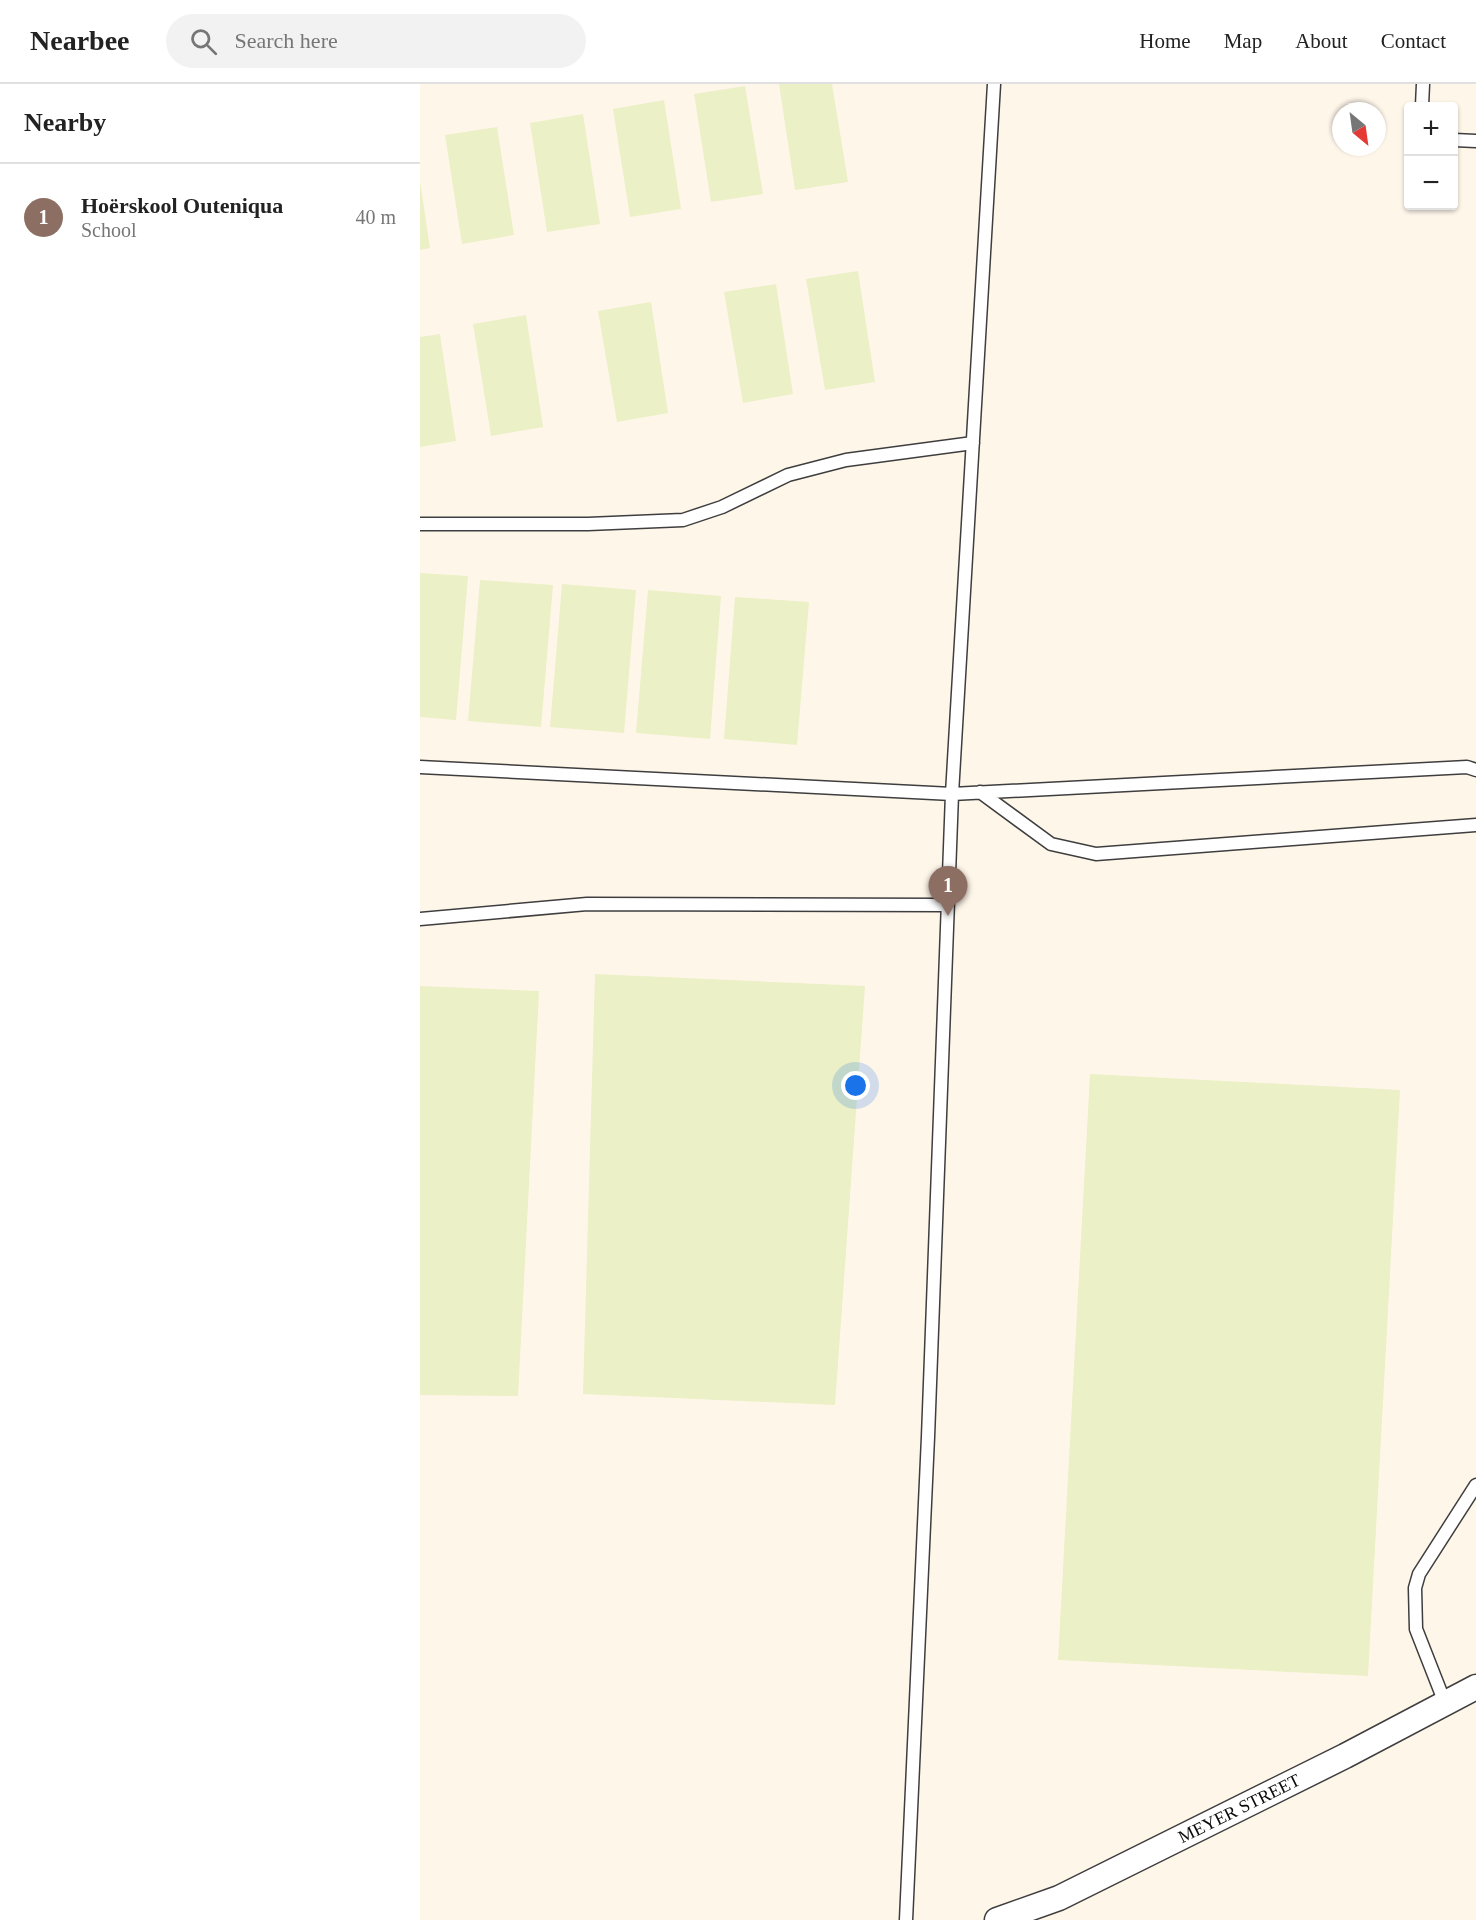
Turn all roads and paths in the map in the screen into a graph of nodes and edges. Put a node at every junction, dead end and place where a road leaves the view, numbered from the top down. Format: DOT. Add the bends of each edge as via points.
graph roads {
  1 [pos="994,84"];
  2 [pos="1423,84"];
  3 [pos="1422,102"];
  4 [pos="1458,140"];
  5 [pos="1476,141"];
  6 [pos="973,443"];
  7 [pos="420,524"];
  8 [pos="420,767"];
  9 [pos="1476,770"];
  10 [pos="980,792"];
  11 [pos="952,794"];
  12 [pos="1476,825"];
  13 [pos="947,905"];
  14 [pos="420,919"];
  15 [pos="1476,1485"];
  16 [pos="1476,1688"];
  17 [pos="1445,1704"];
  18 [pos="906,1920"];
  19 [pos="997,1920"];
  1 -- 6 [label="lane"];
  2 -- 3 [label="lane"];
  4 -- 5 [label="lane"];
  6 -- 7 [label="lane" via="846,460 788,474 722,507 683,520"];
  6 -- 11 [label="lane"];
  8 -- 11 [label="lane"];
  9 -- 10 [label="lane" via="1467,767"];
  10 -- 11 [label="lane"];
  10 -- 12 [label="lane" via="1051,844 1096,854"];
  11 -- 13 [label="lane"];
  13 -- 14 [label="lane" via="587,904"];
  13 -- 18 [label="lane"];
  15 -- 17 [label="lane" via="1419,1574 1415,1588 1416,1629"];
  16 -- 17 [label="street, MEYER STREET"];
  17 -- 19 [label="street, MEYER STREET" via="1059,1898"];
}
